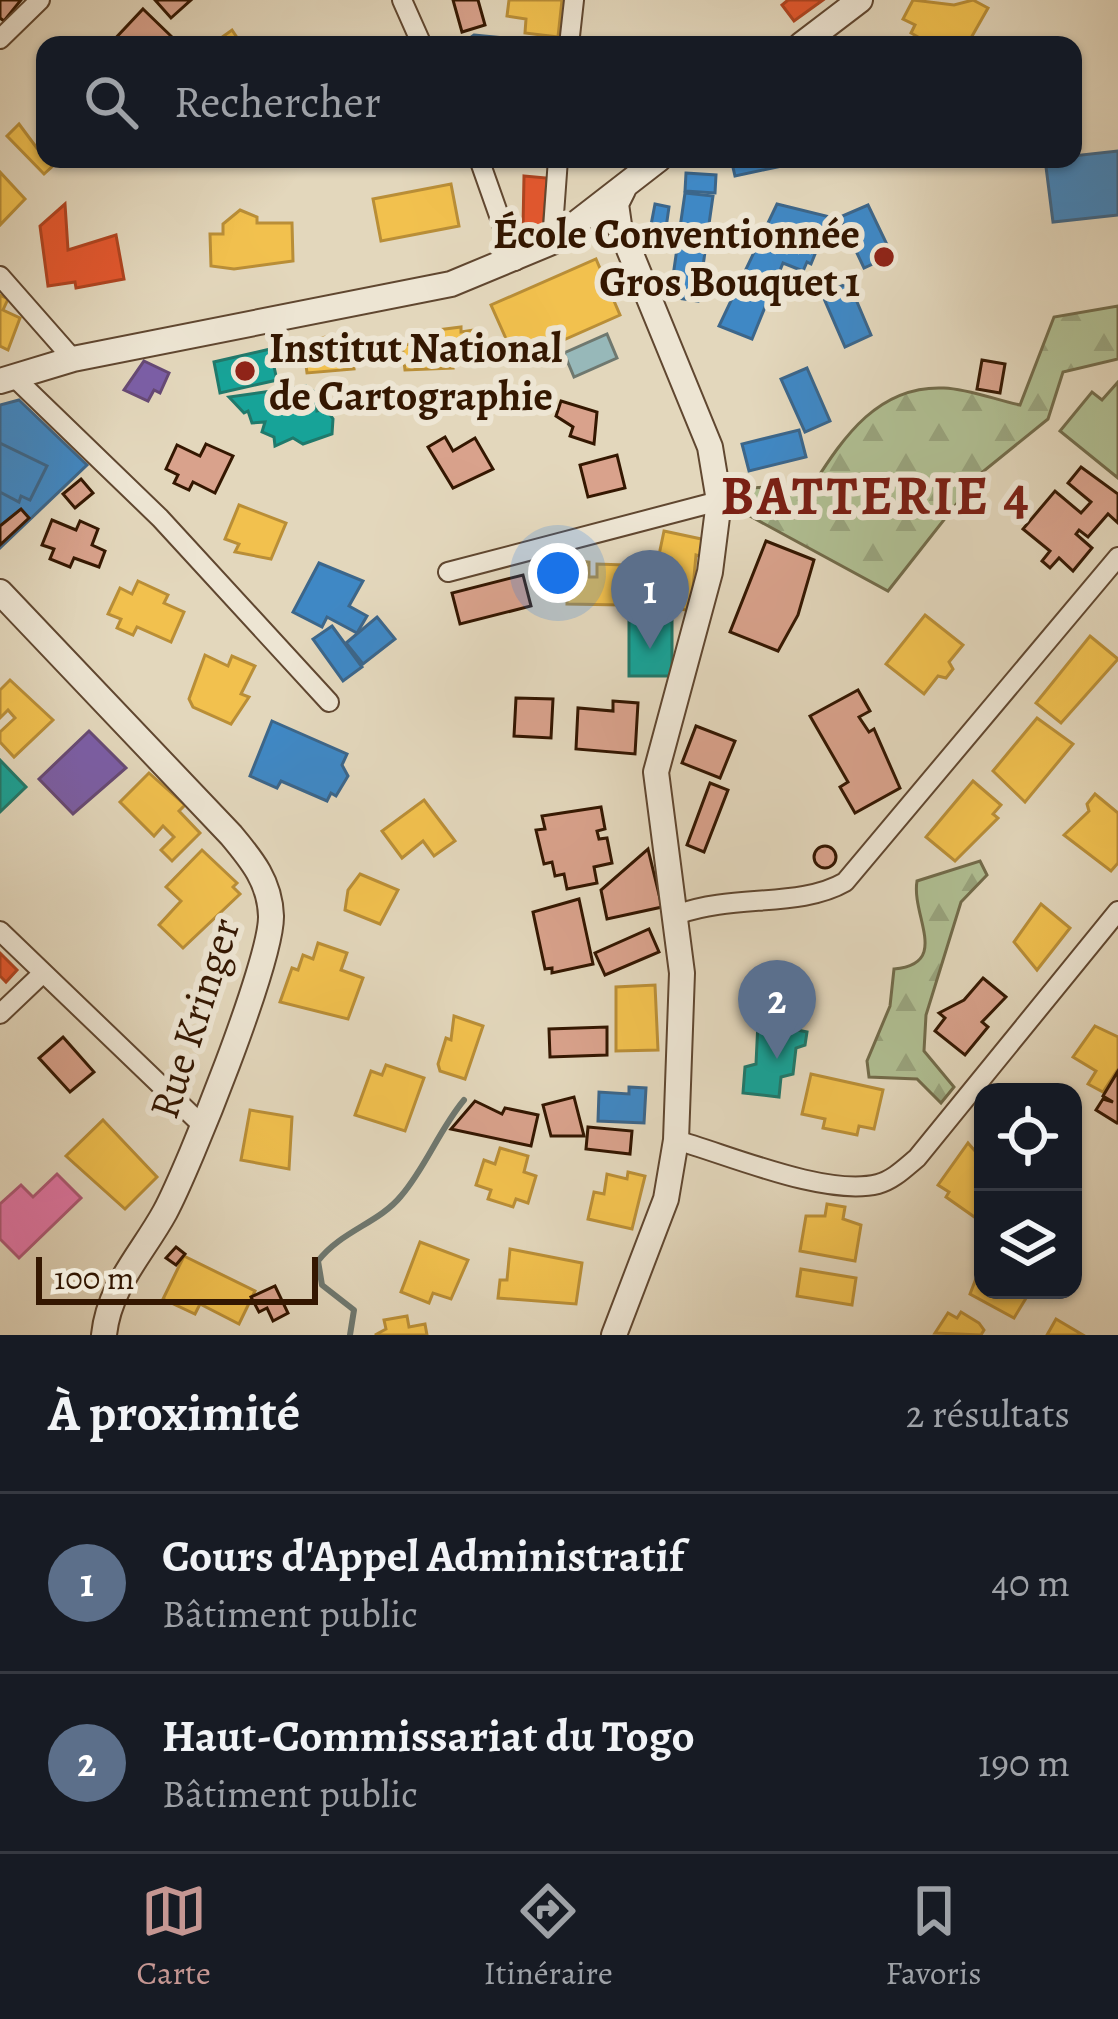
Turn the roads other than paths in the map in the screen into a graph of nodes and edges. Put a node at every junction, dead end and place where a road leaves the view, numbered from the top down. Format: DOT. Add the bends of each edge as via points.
graph roads {
  1 [pos="40,0"];
  2 [pos="402,0"];
  3 [pos="574,0"];
  4 [pos="860,0"];
  5 [pos="418,36"];
  6 [pos="570,36"];
  7 [pos="812,36"];
  8 [pos="0,39"];
  9 [pos="482,168"];
  10 [pos="557,168"];
  11 [pos="648,168"];
  12 [pos="622,190"];
  13 [pos="575,227"];
  14 [pos="624,239"];
  15 [pos="553,242"];
  16 [pos="514,261"];
  17 [pos="0,276"];
  18 [pos="73,359"];
  19 [pos="7,378"];
  20 [pos="719,501"];
  21 [pos="1118,557"];
  22 [pos="448,572"];
  23 [pos="0,592"];
  24 [pos="329,702"];
  25 [pos="1118,911"];
  26 [pos="679,914"];
  27 [pos="0,931"];
  28 [pos="42,974"];
  29 [pos="0,1014"];
  30 [pos="201,1124"];
  31 [pos="676,1140"];
  32 [pos="104,1335"];
  33 [pos="614,1335"];
  1 -- 8 [label="street"];
  2 -- 5 [label="street"];
  3 -- 6 [label="street"];
  4 -- 7 [label="street"];
  9 -- 16 [label="street"];
  10 -- 15 [label="street"];
  11 -- 12 [label="street"];
  12 -- 13 [label="street"];
  12 -- 14 [label="street" via="616,210"];
  13 -- 14 [label="street"];
  13 -- 15 [label="street"];
  14 -- 20 [label="street" via="710,447"];
  15 -- 16 [label="street"];
  16 -- 18 [label="street" via="451,284"];
  17 -- 18 [label="street"];
  18 -- 19 [label="street"];
  19 -- 24 [label="street" via="188,547"];
  20 -- 22 [label="street"];
  20 -- 26 [label="street" via="710,572 656,772"];
  21 -- 26 [label="street" via="845,882 811,896 714,902"];
  23 -- 30 [label="street, Rue Kringer" via="218,820 266,884 271,922 263,954"];
  25 -- 31 [label="street" via="896,1176 831,1184"];
  26 -- 31 [label="street"];
  27 -- 28 [label="street"];
  28 -- 29 [label="street"];
  28 -- 30 [label="street"];
  30 -- 32 [label="street, Rue Kringer" via="166,1211 118,1285"];
  31 -- 33 [label="street" via="666,1199"];
}
